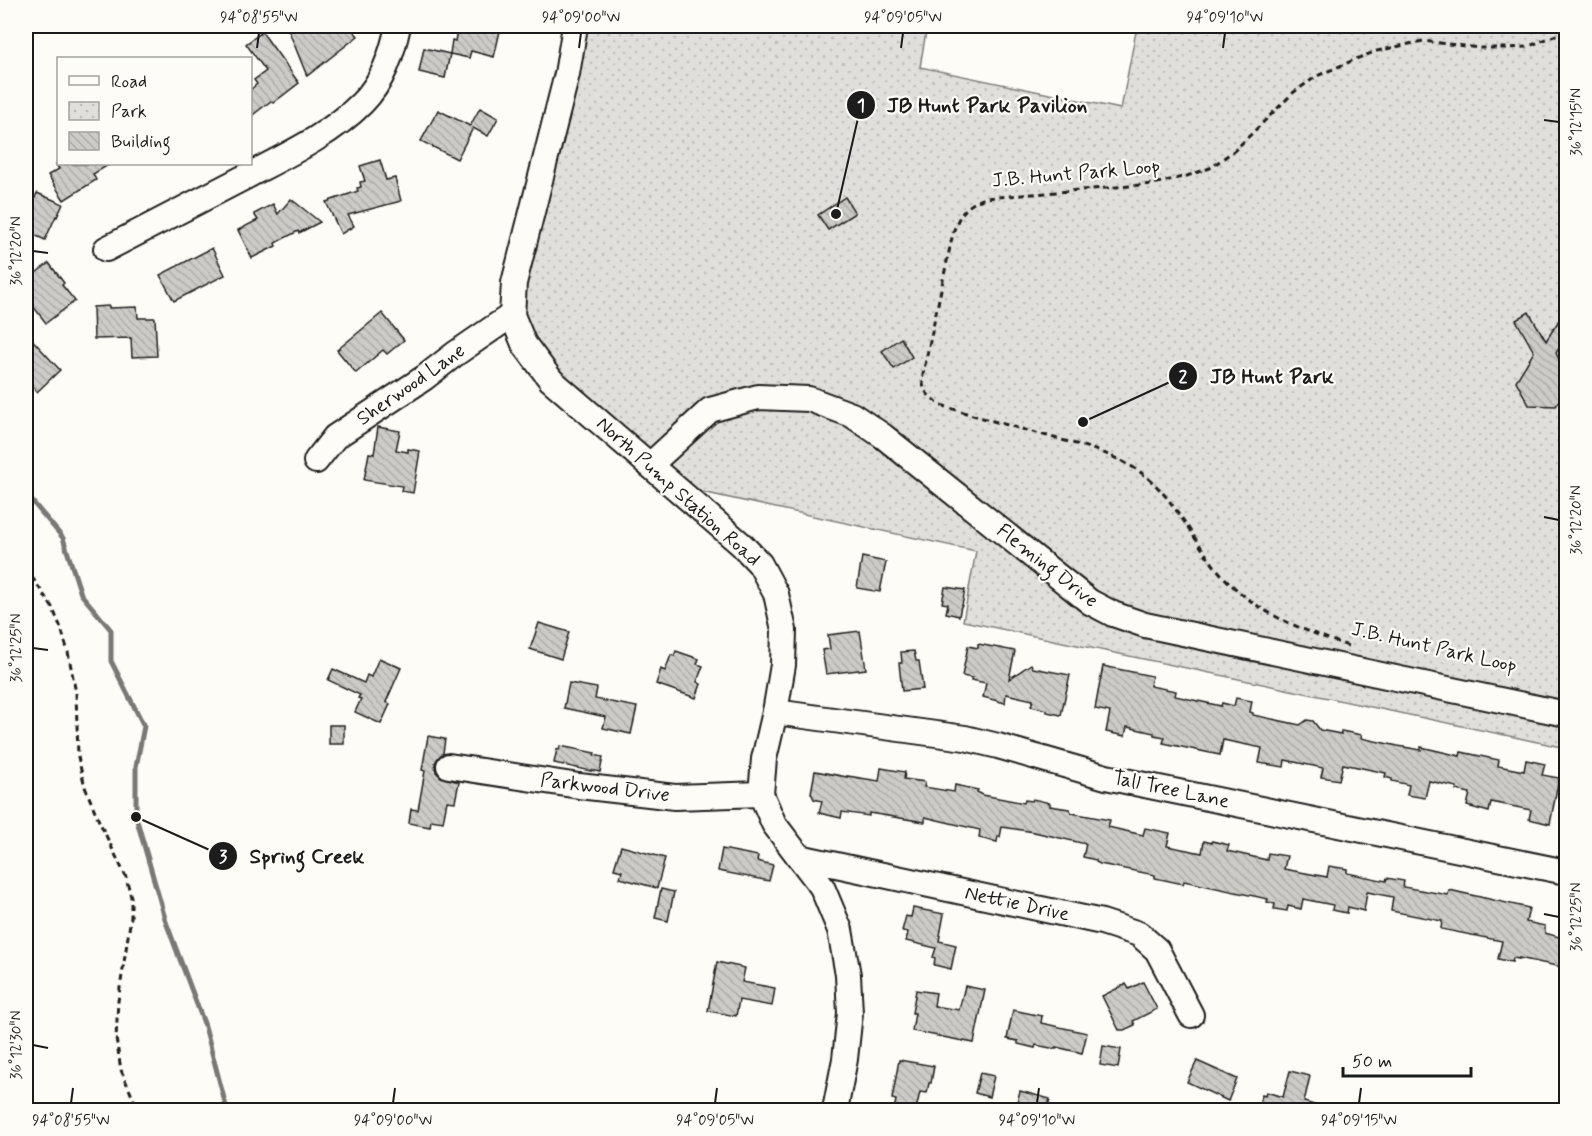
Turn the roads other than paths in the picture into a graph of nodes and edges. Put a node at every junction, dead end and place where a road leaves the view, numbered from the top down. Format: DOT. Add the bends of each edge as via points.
graph roads {
  1 [pos="398,26"];
  2 [pos="575,26"];
  3 [pos="105,249"];
  4 [pos="512,315"];
  5 [pos="316,461"];
  6 [pos="650,465"];
  7 [pos="775,712"];
  8 [pos="1566,714"];
  9 [pos="449,766"];
  10 [pos="761,794"];
  11 [pos="799,856"];
  12 [pos="1566,872"];
  13 [pos="1191,1015"];
  14 [pos="835,1110"];
  1 -- 3 [label="street" via="393,51 381,78 363,102 329,130"];
  2 -- 4 [label="street, North Pump Station Road" via="567,74 514,283"];
  4 -- 5 [label="street, Sherwood Lane" via="334,437"];
  4 -- 6 [label="street, North Pump Station Road" via="524,344 551,380"];
  6 -- 7 [label="street, North Pump Station Road" via="742,545 760,564 776,594 784,630"];
  6 -- 8 [label="street, Fleming Drive" via="710,410 758,397 809,399 852,415 883,436 1090,602 1113,614 1145,625"];
  7 -- 10 [label="street, North Pump Station Road"];
  7 -- 12 [label="street, Tall Tree Lane" via="965,738 1106,777"];
  9 -- 10 [label="street, Parkwood Drive" via="675,797"];
  10 -- 11 [label="street, North Pump Station Road" via="774,824"];
  11 -- 13 [label="street, Nettie Drive" via="1102,922 1139,934 1157,950"];
  11 -- 14 [label="street, North Pump Station Road" via="822,887 840,930 848,975 850,1013"];
}
